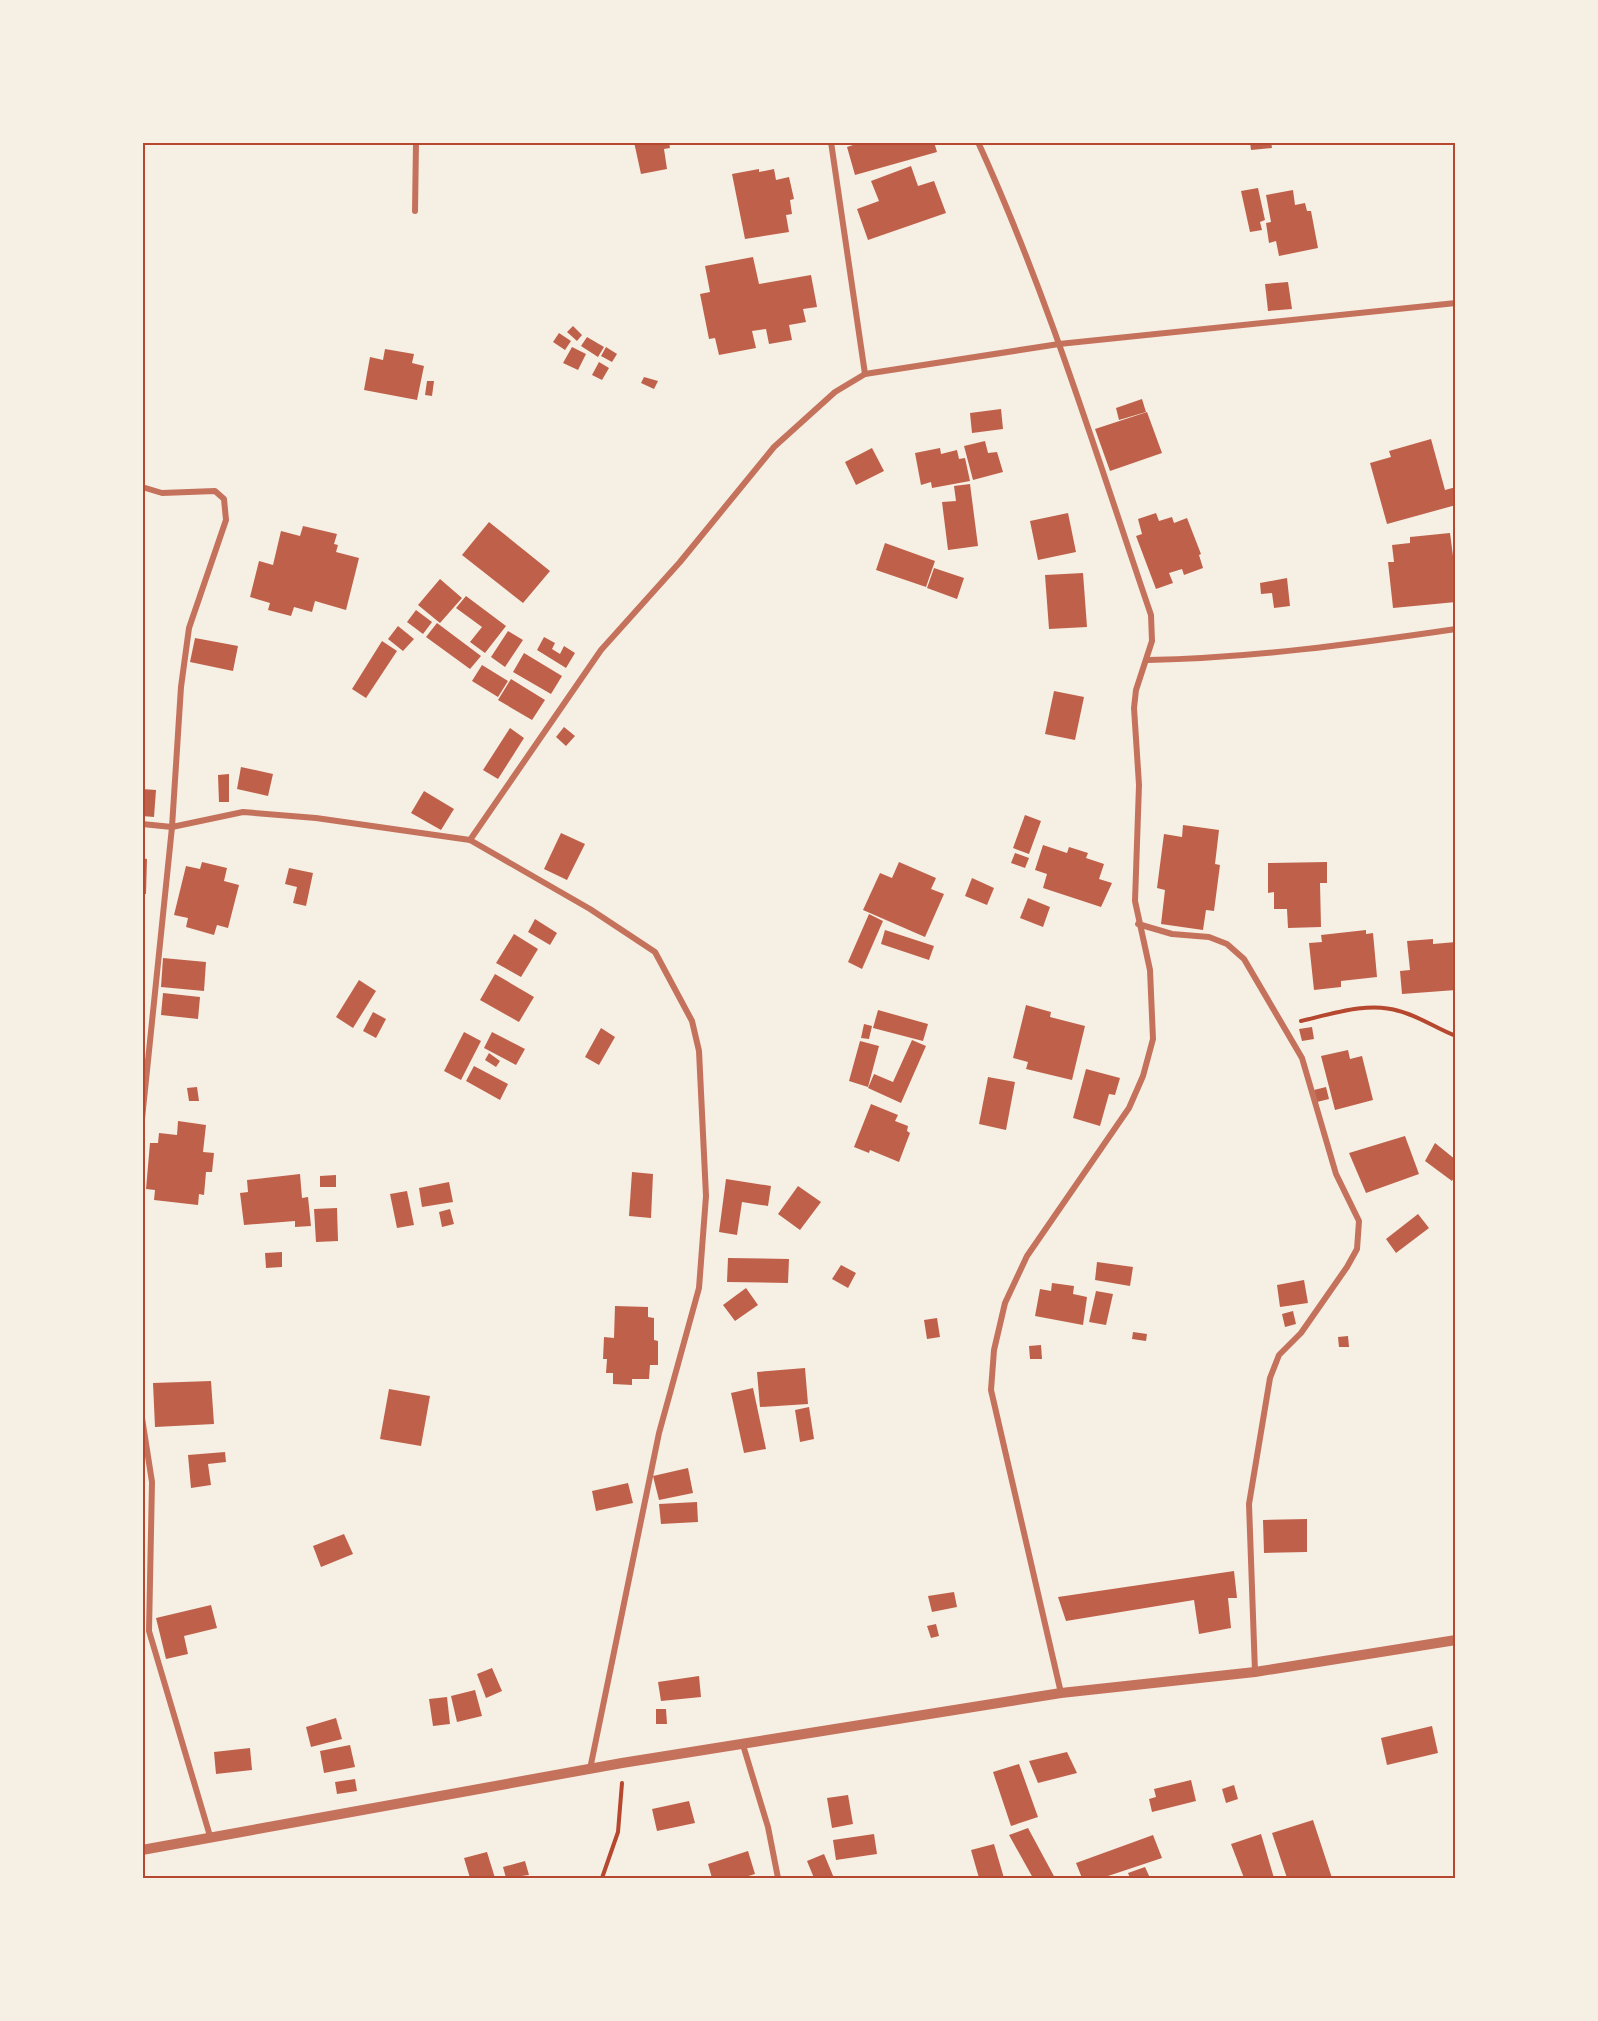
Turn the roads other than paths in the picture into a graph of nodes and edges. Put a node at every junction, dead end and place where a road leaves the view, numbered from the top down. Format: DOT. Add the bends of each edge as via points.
graph roads {
  1 [pos="416,142"];
  2 [pos="831,142"];
  3 [pos="978,142"];
  4 [pos="415,212"];
  5 [pos="1455,303"];
  6 [pos="1059,344"];
  7 [pos="866,374"];
  8 [pos="142,487"];
  9 [pos="1455,629"];
  10 [pos="1148,660"];
  11 [pos="142,824"];
  12 [pos="172,827"];
  13 [pos="470,840"];
  14 [pos="1138,924"];
  15 [pos="142,1119"];
  16 [pos="142,1418"];
  17 [pos="1455,1640"];
  18 [pos="1255,1672"];
  19 [pos="1061,1693"];
  20 [pos="743,1745"];
  21 [pos="591,1769"];
  22 [pos="210,1836"];
  23 [pos="142,1850"];
  24 [pos="778,1878"];
  1 -- 4 [label="street"];
  2 -- 7 [label="street"];
  3 -- 6 [label="street" via="1007,206"];
  5 -- 6 [label="street"];
  6 -- 7 [label="street"];
  6 -- 10 [label="street" via="1151,615"];
  7 -- 13 [label="street" via="834,392 774,447 680,562 601,650"];
  8 -- 12 [label="street" via="162,493 214,491 224,499 226,520 189,628"];
  9 -- 10 [label="street" via="1362,643"];
  10 -- 14 [label="street" via="1136,690 1134,708 1139,786 1135,858"];
  11 -- 12 [label="street"];
  12 -- 13 [label="street" via="243,812"];
  12 -- 15 [label="street"];
  13 -- 21 [label="street" via="590,909 655,952 692,1022 699,1051 706,1196 699,1288 659,1433"];
  14 -- 18 [label="street" via="1172,934 1209,937 1244,959 1294,1042 1309,1076 1336,1174 1359,1221 1357,1249 1347,1267 1301,1333 1279,1355 1270,1378 1249,1504"];
  14 -- 19 [label="street" via="1149,969 1153,1039 1143,1076 1129,1108 1027,1256 1005,1303 994,1350 991,1390"];
  16 -- 22 [label="street" via="152,1482 149,1630"];
  17 -- 18 [label="street"];
  18 -- 19 [label="street"];
  19 -- 20 [label="street"];
  20 -- 21 [label="street"];
  20 -- 24 [label="street" via="768,1827"];
  21 -- 22 [label="street"];
  22 -- 23 [label="street"];
}
